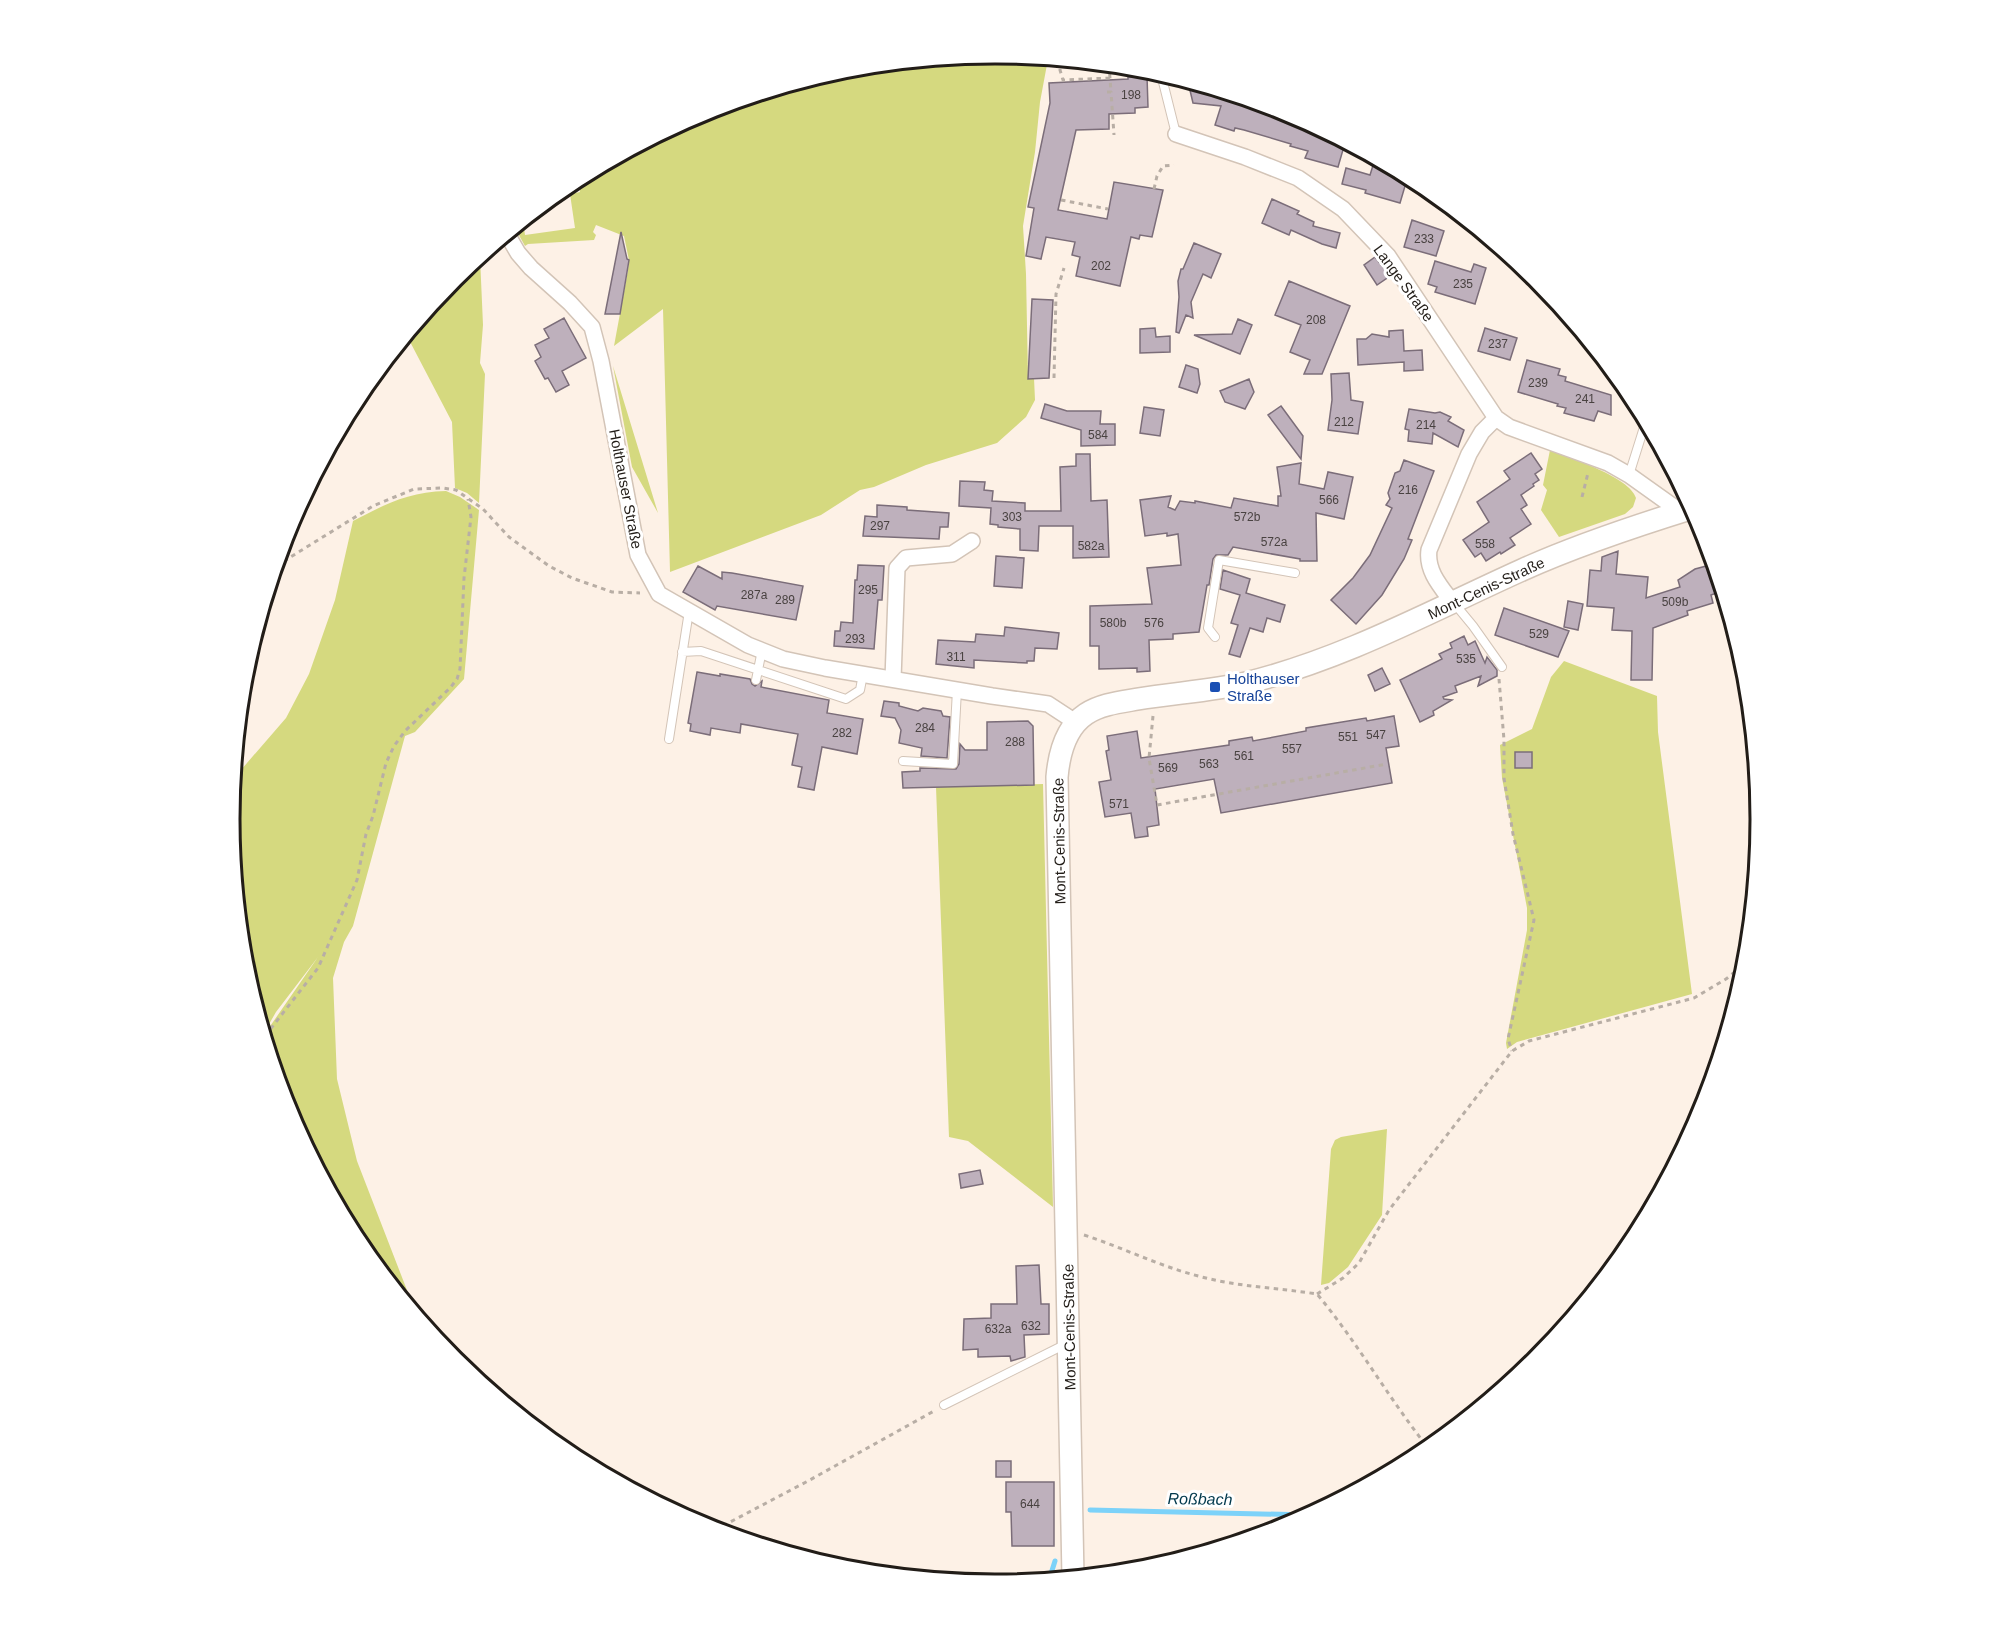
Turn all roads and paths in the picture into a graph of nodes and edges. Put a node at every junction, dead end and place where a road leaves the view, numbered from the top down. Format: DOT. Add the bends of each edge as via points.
graph roads {
  1 [pos="1060,68"];
  2 [pos="1110,74"];
  3 [pos="1110,78"];
  4 [pos="1163,84"];
  5 [pos="1176,134"];
  6 [pos="1114,135"];
  7 [pos="1174,165"];
  8 [pos="1154,189"];
  9 [pos="1061,200"];
  10 [pos="1108,209"];
  11 [pos="511,241"];
  12 [pos="1064,268"];
  13 [pos="1054,378"];
  14 [pos="1496,418"];
  15 [pos="1643,432"];
  16 [pos="1592,457"];
  17 [pos="1629,475"];
  18 [pos="1582,497"];
  19 [pos="468,499"];
  20 [pos="1682,507"];
  21 [pos="1684,511"];
  22 [pos="972,541"];
  23 [pos="286,560"];
  24 [pos="1295,573"];
  25 [pos="659,594"];
  26 [pos="1453,603"];
  27 [pos="689,611"];
  28 [pos="1215,637"];
  29 [pos="762,650"];
  30 [pos="682,652"];
  31 [pos="1502,667"];
  32 [pos="758,670"];
  33 [pos="863,674"];
  34 [pos="893,679"];
  35 [pos="756,680"];
  36 [pos="957,690"];
  37 [pos="1156,697"];
  38 [pos="1077,723"];
  39 [pos="669,739"];
  40 [pos="903,761"];
  41 [pos="1387,764"];
  42 [pos="1734,973"];
  43 [pos="270,1029"];
  44 [pos="1512,1051"];
  45 [pos="1067,1232"];
  46 [pos="1317,1294"];
  47 [pos="1070,1342"];
  48 [pos="944,1406"];
  49 [pos="1423,1441"];
  50 [pos="726,1524"];
  51 [pos="1074,1570"];
  1 -- 3 [label="path" via="1063,80"];
  2 -- 3 [label="path"];
  3 -- 6 [label="path"];
  4 -- 5 [label="lane, Lange Straße"];
  5 -- 14 [label="street, Lange Straße" via="1298,178 1343,209 1388,256"];
  7 -- 8 [label="path" via="1163,166"];
  9 -- 10 [label="path"];
  11 -- 25 [label="street, Holthauser Straße" via="531,268 592,327 638,555"];
  12 -- 13 [label="path" via="1056,294"];
  14 -- 16 [label="street, Lange Straße" via="1509,427"];
  14 -- 26 [label="street" via="1469,454 1428,550 1431,571"];
  15 -- 17 [label="lane"];
  16 -- 17 [label="street, Lange Straße"];
  16 -- 18 [label="path"];
  17 -- 20 [label="street, Lange Straße"];
  19 -- 23 [label="path" via="456,490 414,489 373,506"];
  19 -- 25 [label="path" via="509,537 572,578 612,592"];
  19 -- 43 [label="path" via="471,517 457,679 394,746 366,834 357,880 318,968"];
  21 -- 26 [label="main road, Mont-Cenis-Straße" via="1598,538"];
  22 -- 34 [label="street" via="952,554 906,558 897,568"];
  24 -- 28 [label="lane" via="1219,560 1208,628"];
  25 -- 27 [label="street"];
  26 -- 31 [label="lane"];
  26 -- 37 [label="main road, Mont-Cenis-Straße" via="1378,638 1298,668 1243,683"];
  27 -- 29 [label="street"];
  27 -- 30 [label="lane"];
  29 -- 32 [label="lane"];
  29 -- 33 [label="street" via="783,659"];
  30 -- 32 [label="lane" via="701,651"];
  30 -- 39 [label="lane"];
  31 -- 44 [label="path" via="1499,681 1504,778 1534,920 1508,1039"];
  32 -- 33 [label="lane" via="846,699 860,690"];
  32 -- 35 [label="lane"];
  33 -- 34 [label="street"];
  34 -- 36 [label="street"];
  36 -- 38 [label="street" via="1048,704"];
  36 -- 40 [label="lane" via="953,764"];
  37 -- 38 [label="main road, Mont-Cenis-Straße" via="1108,705 1086,714"];
  37 -- 41 [label="path" via="1149,758 1157,805"];
  38 -- 45 [label="main road, Mont-Cenis-Straße" via="1064,743 1057,777"];
  42 -- 44 [label="path" via="1694,998 1529,1041"];
  44 -- 46 [label="path" via="1389,1210 1359,1263"];
  45 -- 46 [label="path" via="1200,1277"];
  45 -- 47 [label="main road, Mont-Cenis-Straße"];
  46 -- 49 [label="path"];
  47 -- 48 [label="lane"];
  47 -- 51 [label="main road, Mont-Cenis-Straße"];
  48 -- 50 [label="path"];
}
